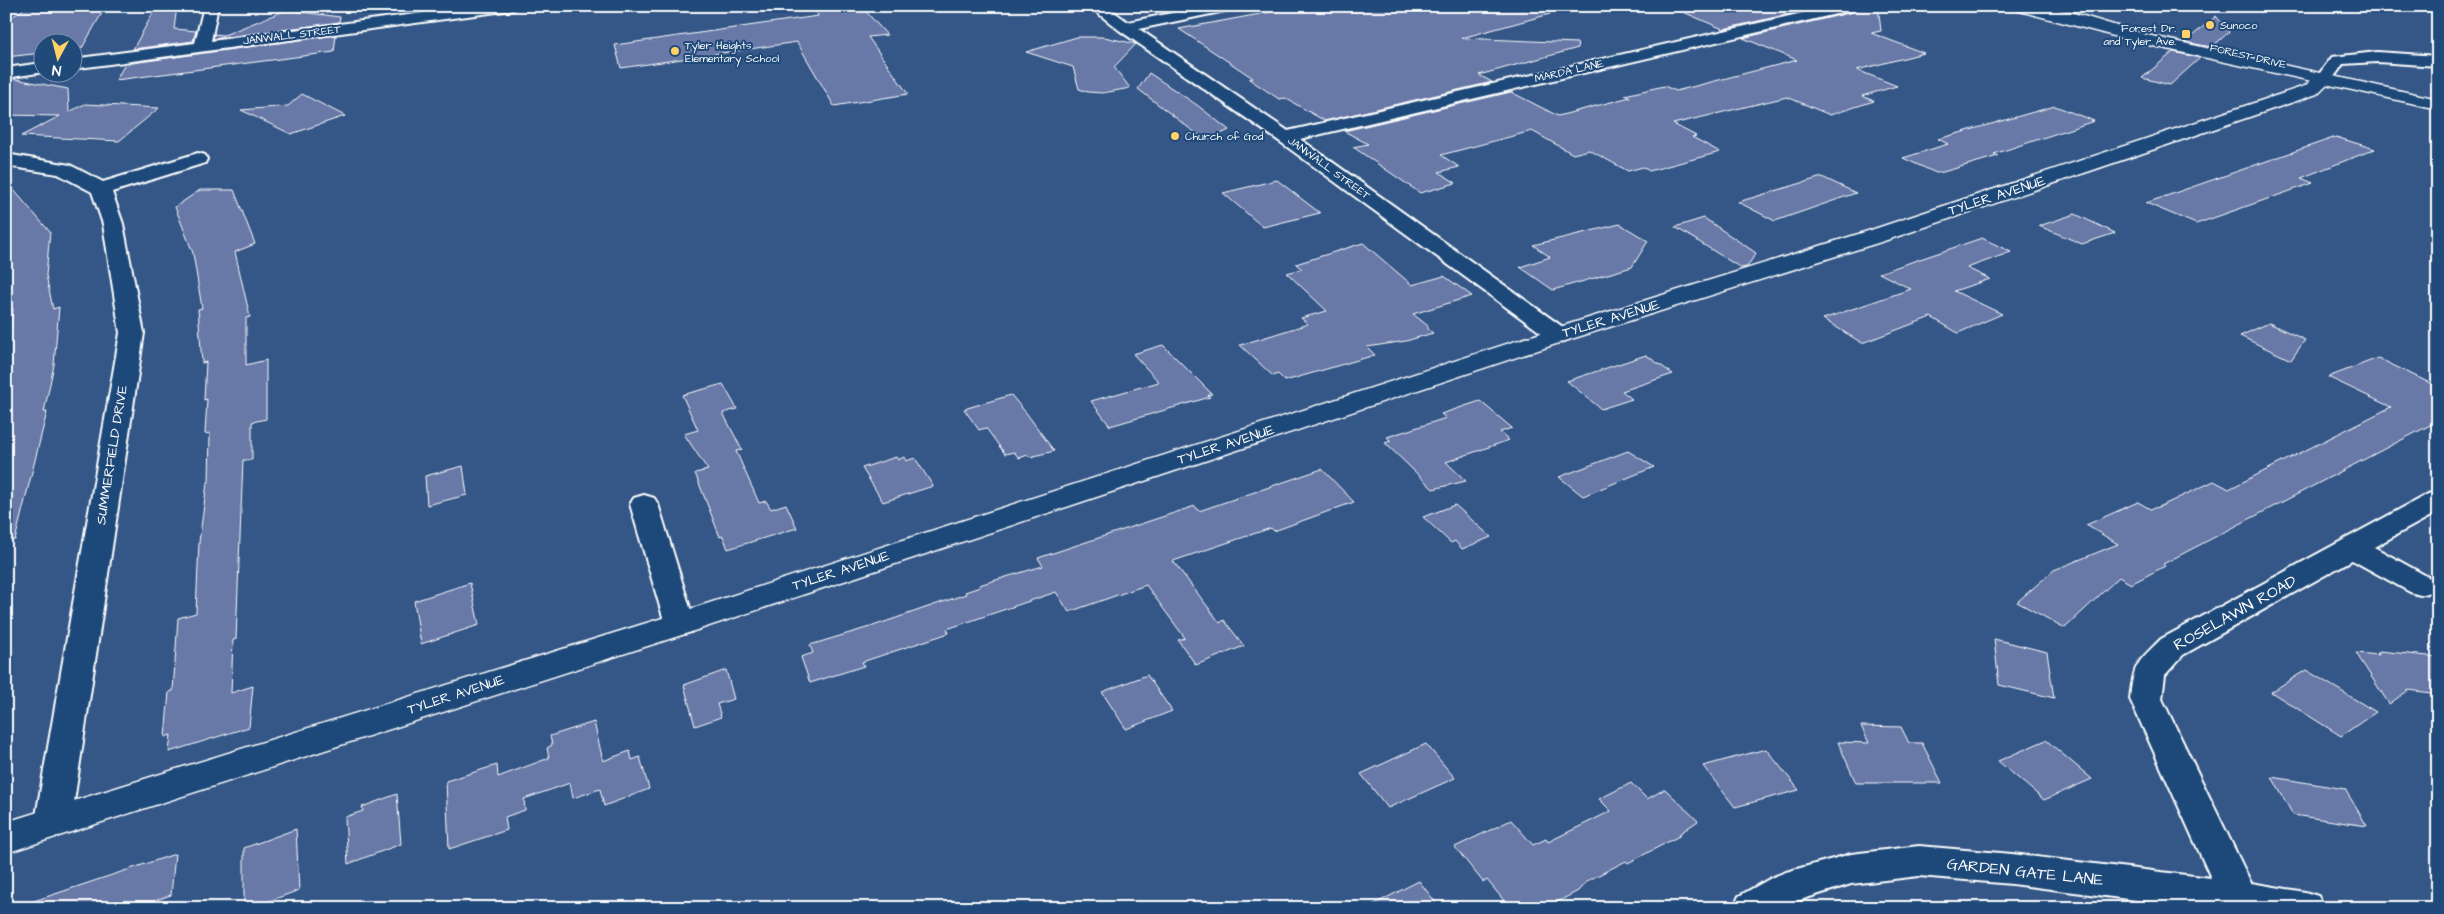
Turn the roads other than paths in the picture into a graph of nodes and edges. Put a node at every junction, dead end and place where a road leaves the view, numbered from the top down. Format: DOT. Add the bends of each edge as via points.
graph roads {
  1 [pos="211,6"];
  2 [pos="512,6"];
  3 [pos="1096,6"];
  4 [pos="1230,6"];
  5 [pos="1853,6"];
  6 [pos="2017,6"];
  7 [pos="1124,27"];
  8 [pos="202,46"];
  9 [pos="2438,61"];
  10 [pos="82,63"];
  11 [pos="32,69"];
  12 [pos="6,73"];
  13 [pos="2324,78"];
  14 [pos="2438,104"];
  15 [pos="1285,137"];
  16 [pos="198,158"];
  17 [pos="6,160"];
  18 [pos="101,190"];
  19 [pos="1559,335"];
  20 [pos="2438,500"];
  21 [pos="644,504"];
  22 [pos="2353,548"];
  23 [pos="2420,585"];
  24 [pos="680,624"];
  25 [pos="53,822"];
  26 [pos="6,838"];
  27 [pos="2239,896"];
  28 [pos="1752,908"];
  29 [pos="2305,908"];
  1 -- 8 [label="street"];
  2 -- 8 [label="street, JANWALL STREET"];
  3 -- 7 [label="street, JANWALL STREET"];
  4 -- 7 [label="street"];
  5 -- 15 [label="street, MARDA LANE"];
  6 -- 13 [label="street, FOREST DRIVE" via="2172,45"];
  7 -- 15 [label="street, JANWALL STREET"];
  8 -- 10 [label="street, JANWALL STREET"];
  9 -- 13 [label="street, TYLER AVENUE" via="2378,57 2338,60"];
  11 -- 12 [label="street"];
  13 -- 14 [label="street, FOREST DRIVE"];
  13 -- 19 [label="street, TYLER AVENUE" via="2311,90 2228,118 1867,239"];
  15 -- 19 [label="street, JANWALL STREET"];
  16 -- 18 [label="street"];
  17 -- 18 [label="street" via="62,169"];
  18 -- 25 [label="street, SUMMERFIELD DRIVE" via="113,224 132,333"];
  19 -- 24 [label="street, TYLER AVENUE"];
  20 -- 22 [label="street, ROSELAWN ROAD"];
  21 -- 24 [label="street"];
  22 -- 23 [label="street"];
  22 -- 27 [label="street, ROSELAWN ROAD" via="2172,647 2149,671 2146,699"];
  24 -- 25 [label="street, TYLER AVENUE"];
  25 -- 26 [label="street, TYLER AVENUE"];
  27 -- 28 [label="street, GARDEN GATE LANE" via="1919,860 1851,869 1786,888"];
  27 -- 29 [label="street, GARDEN GATE LANE"];
}
